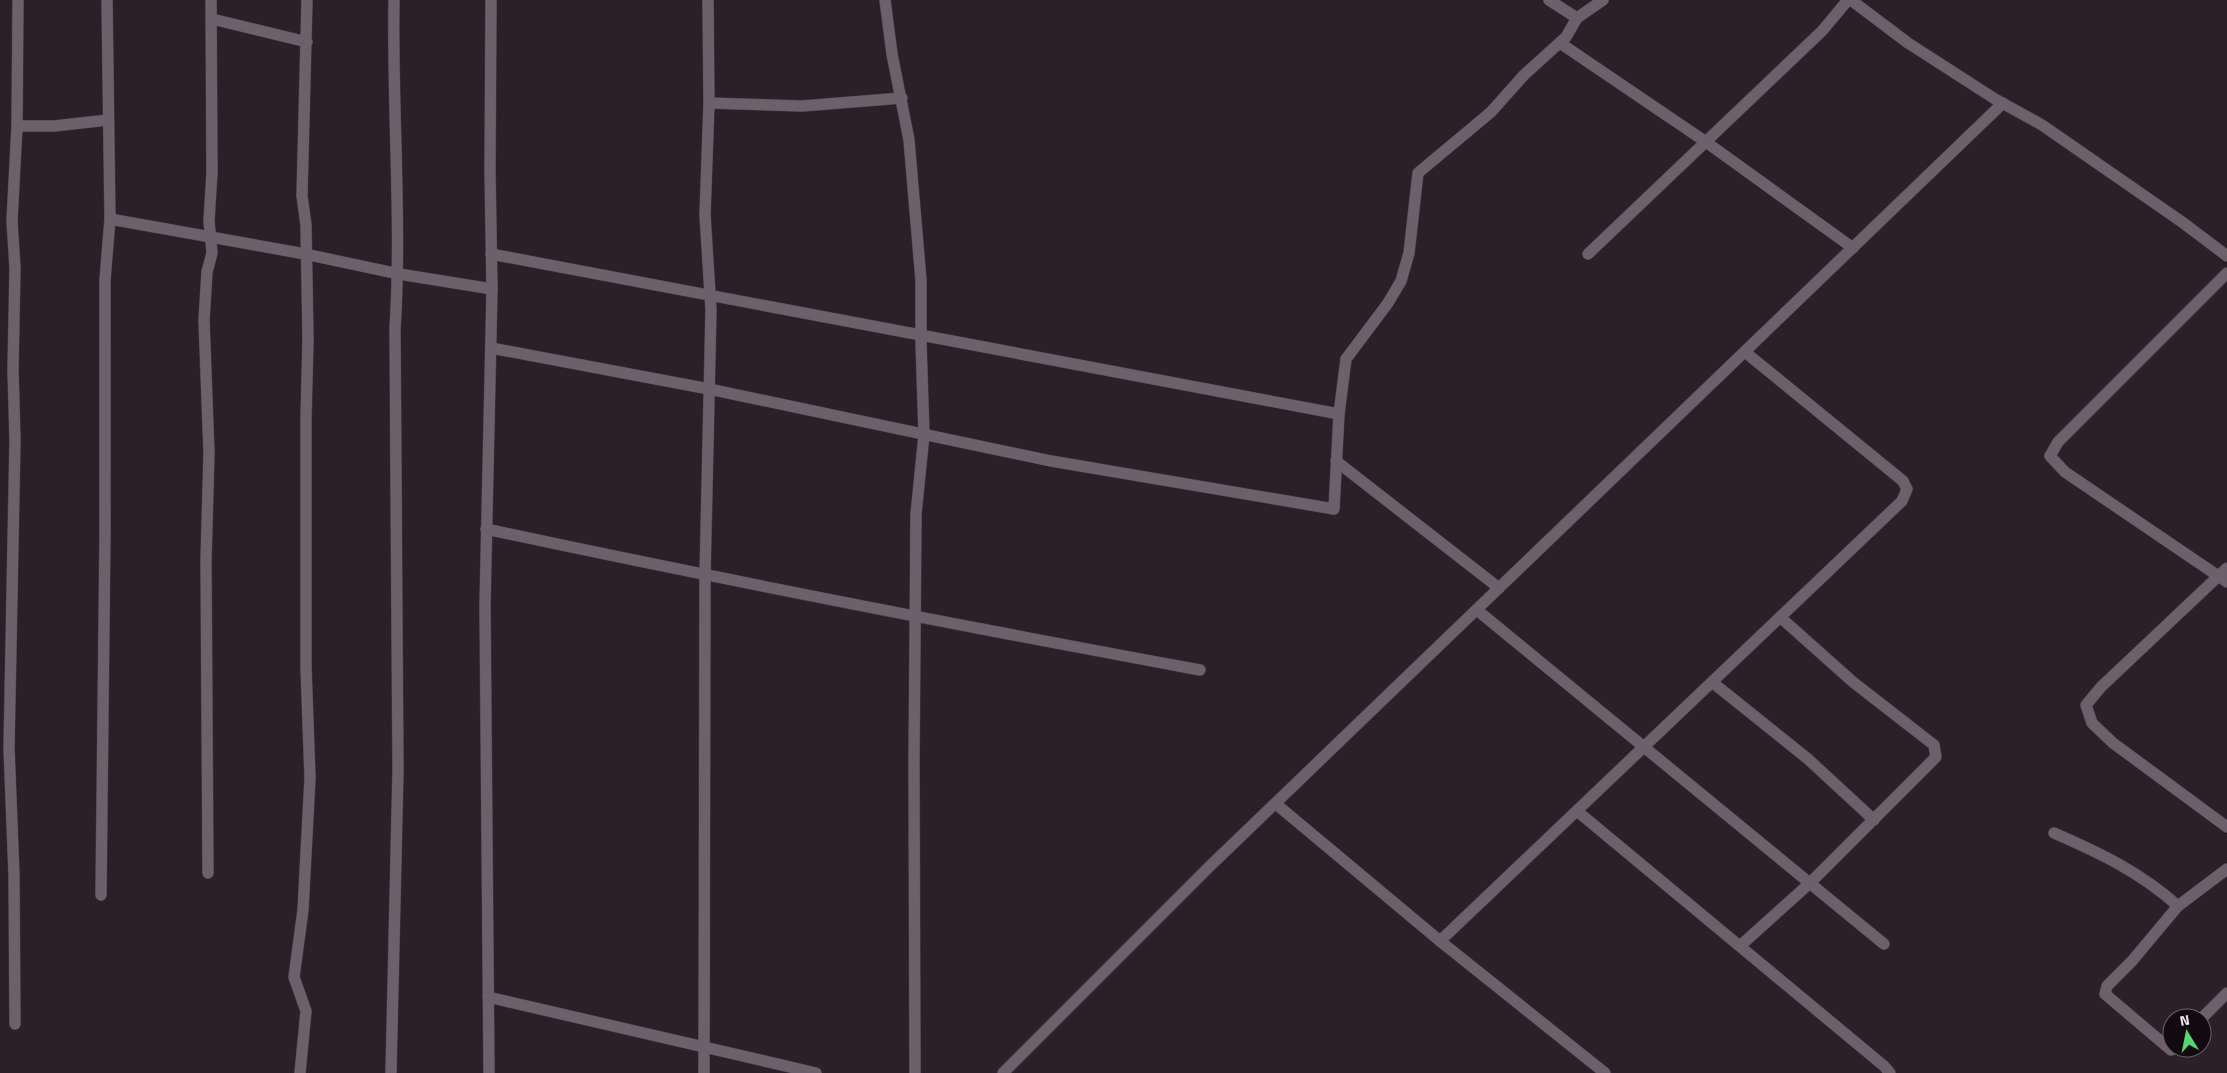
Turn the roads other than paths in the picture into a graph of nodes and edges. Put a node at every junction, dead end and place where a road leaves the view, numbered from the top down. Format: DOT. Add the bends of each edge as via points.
graph roads {
  1 [pos="18,0"];
  2 [pos="107,0"];
  3 [pos="211,0"];
  4 [pos="307,0"];
  5 [pos="394,0"];
  6 [pos="491,0"];
  7 [pos="708,0"];
  8 [pos="885,0"];
  9 [pos="1549,0"];
  10 [pos="1602,0"];
  11 [pos="1850,0"];
  12 [pos="1577,18"];
  13 [pos="212,19"];
  14 [pos="307,42"];
  15 [pos="1560,43"];
  16 [pos="902,98"];
  17 [pos="709,103"];
  18 [pos="2003,104"];
  19 [pos="108,120"];
  20 [pos="17,126"];
  21 [pos="1706,142"];
  22 [pos="110,219"];
  23 [pos="12,221"];
  24 [pos="0,222"];
  25 [pos="211,239"];
  26 [pos="1853,248"];
  27 [pos="305,254"];
  28 [pos="491,254"];
  29 [pos="1588,254"];
  30 [pos="2227,256"];
  31 [pos="2227,272"];
  32 [pos="399,274"];
  33 [pos="492,289"];
  34 [pos="710,295"];
  35 [pos="921,335"];
  36 [pos="491,348"];
  37 [pos="1744,352"];
  38 [pos="709,389"];
  39 [pos="1339,414"];
  40 [pos="924,435"];
  41 [pos="1336,461"];
  42 [pos="486,529"];
  43 [pos="705,576"];
  44 [pos="2224,576"];
  45 [pos="1499,588"];
  46 [pos="1477,610"];
  47 [pos="1780,617"];
  48 [pos="915,618"];
  49 [pos="1200,670"];
  50 [pos="1712,682"];
  51 [pos="1645,746"];
  52 [pos="1276,804"];
  53 [pos="1577,811"];
  54 [pos="1874,820"];
  55 [pos="2227,827"];
  56 [pos="2054,833"];
  57 [pos="2227,869"];
  58 [pos="208,873"];
  59 [pos="1810,883"];
  60 [pos="102,895"];
  61 [pos="2178,906"];
  62 [pos="1440,940"];
  63 [pos="1884,944"];
  64 [pos="1740,946"];
  65 [pos="2227,993"];
  66 [pos="488,997"];
  67 [pos="2212,1008"];
  68 [pos="15,1024"];
  69 [pos="2162,1042"];
  70 [pos="704,1047"];
  71 [pos="300,1073"];
  72 [pos="392,1073"];
  73 [pos="489,1073"];
  74 [pos="704,1073"];
  75 [pos="816,1073"];
  76 [pos="915,1073"];
  77 [pos="1003,1073"];
  78 [pos="1605,1073"];
  79 [pos="1890,1073"];
  1 -- 20 [label="street"];
  2 -- 19 [label="street"];
  3 -- 13 [label="street"];
  4 -- 14 [label="street"];
  5 -- 32 [label="street"];
  6 -- 28 [label="street"];
  7 -- 17 [label="street"];
  8 -- 16 [label="street"];
  9 -- 12 [label="street"];
  10 -- 12 [label="street"];
  11 -- 18 [label="street" via="1908,43"];
  11 -- 21 [label="street"];
  12 -- 15 [label="street"];
  13 -- 14 [label="street"];
  13 -- 25 [label="street"];
  14 -- 27 [label="street" via="302,196"];
  15 -- 21 [label="street"];
  15 -- 39 [label="street" via="1524,75 1492,112 1418,173 1409,253 1401,281 1388,304 1346,358"];
  16 -- 17 [label="street" via="802,106"];
  16 -- 35 [label="street" via="909,140 920,271"];
  17 -- 34 [label="street" via="705,215"];
  18 -- 26 [label="street"];
  18 -- 30 [label="street" via="2042,125"];
  19 -- 20 [label="street"];
  19 -- 22 [label="street"];
  20 -- 23 [label="street"];
  21 -- 26 [label="street"];
  21 -- 29 [label="street"];
  22 -- 25 [label="street"];
  22 -- 60 [label="street" via="105,280"];
  23 -- 24 [label="street"];
  23 -- 68 [label="street" via="15,440 9,748"];
  25 -- 27 [label="street"];
  25 -- 58 [label="street" via="204,320 208,453"];
  26 -- 37 [label="street"];
  27 -- 32 [label="street"];
  27 -- 71 [label="street" via="308,339 306,658 310,778 303,910 294,977 306,1011"];
  28 -- 33 [label="street"];
  28 -- 34 [label="street"];
  31 -- 44 [label="street" via="2058,442 2050,456 2065,472"];
  32 -- 33 [label="street"];
  32 -- 72 [label="street" via="395,329 398,770"];
  33 -- 36 [label="street"];
  34 -- 35 [label="street"];
  34 -- 38 [label="street"];
  35 -- 39 [label="street"];
  35 -- 40 [label="street"];
  36 -- 38 [label="street"];
  36 -- 42 [label="street"];
  37 -- 45 [label="street"];
  37 -- 47 [label="street" via="1903,481 1907,489 1902,501"];
  38 -- 40 [label="street"];
  38 -- 43 [label="street"];
  39 -- 41 [label="street"];
  40 -- 41 [label="street" via="1051,461 1334,509"];
  40 -- 48 [label="street" via="916,514"];
  41 -- 45 [label="street"];
  42 -- 43 [label="street"];
  42 -- 66 [label="street"];
  43 -- 48 [label="street"];
  43 -- 70 [label="street"];
  44 -- 55 [label="street" via="2101,687 2086,705 2092,723 2113,743"];
  45 -- 46 [label="street"];
  46 -- 51 [label="street"];
  46 -- 52 [label="street"];
  47 -- 50 [label="street"];
  47 -- 54 [label="street" via="1853,682 1934,746 1936,757"];
  48 -- 49 [label="street"];
  48 -- 76 [label="street"];
  50 -- 51 [label="street"];
  50 -- 54 [label="street" via="1808,759"];
  51 -- 53 [label="street"];
  51 -- 59 [label="street"];
  52 -- 62 [label="street"];
  52 -- 77 [label="street"];
  53 -- 62 [label="street"];
  53 -- 64 [label="street"];
  54 -- 59 [label="street"];
  56 -- 61 [label="street" via="2096,851 2155,885"];
  57 -- 61 [label="street"];
  59 -- 63 [label="street"];
  59 -- 64 [label="street"];
  61 -- 69 [label="street" via="2107,986 2105,994"];
  62 -- 78 [label="street"];
  64 -- 79 [label="street"];
  65 -- 67 [label="street"];
  66 -- 70 [label="street"];
  66 -- 73 [label="street"];
  70 -- 74 [label="street"];
  70 -- 75 [label="street"];
}
